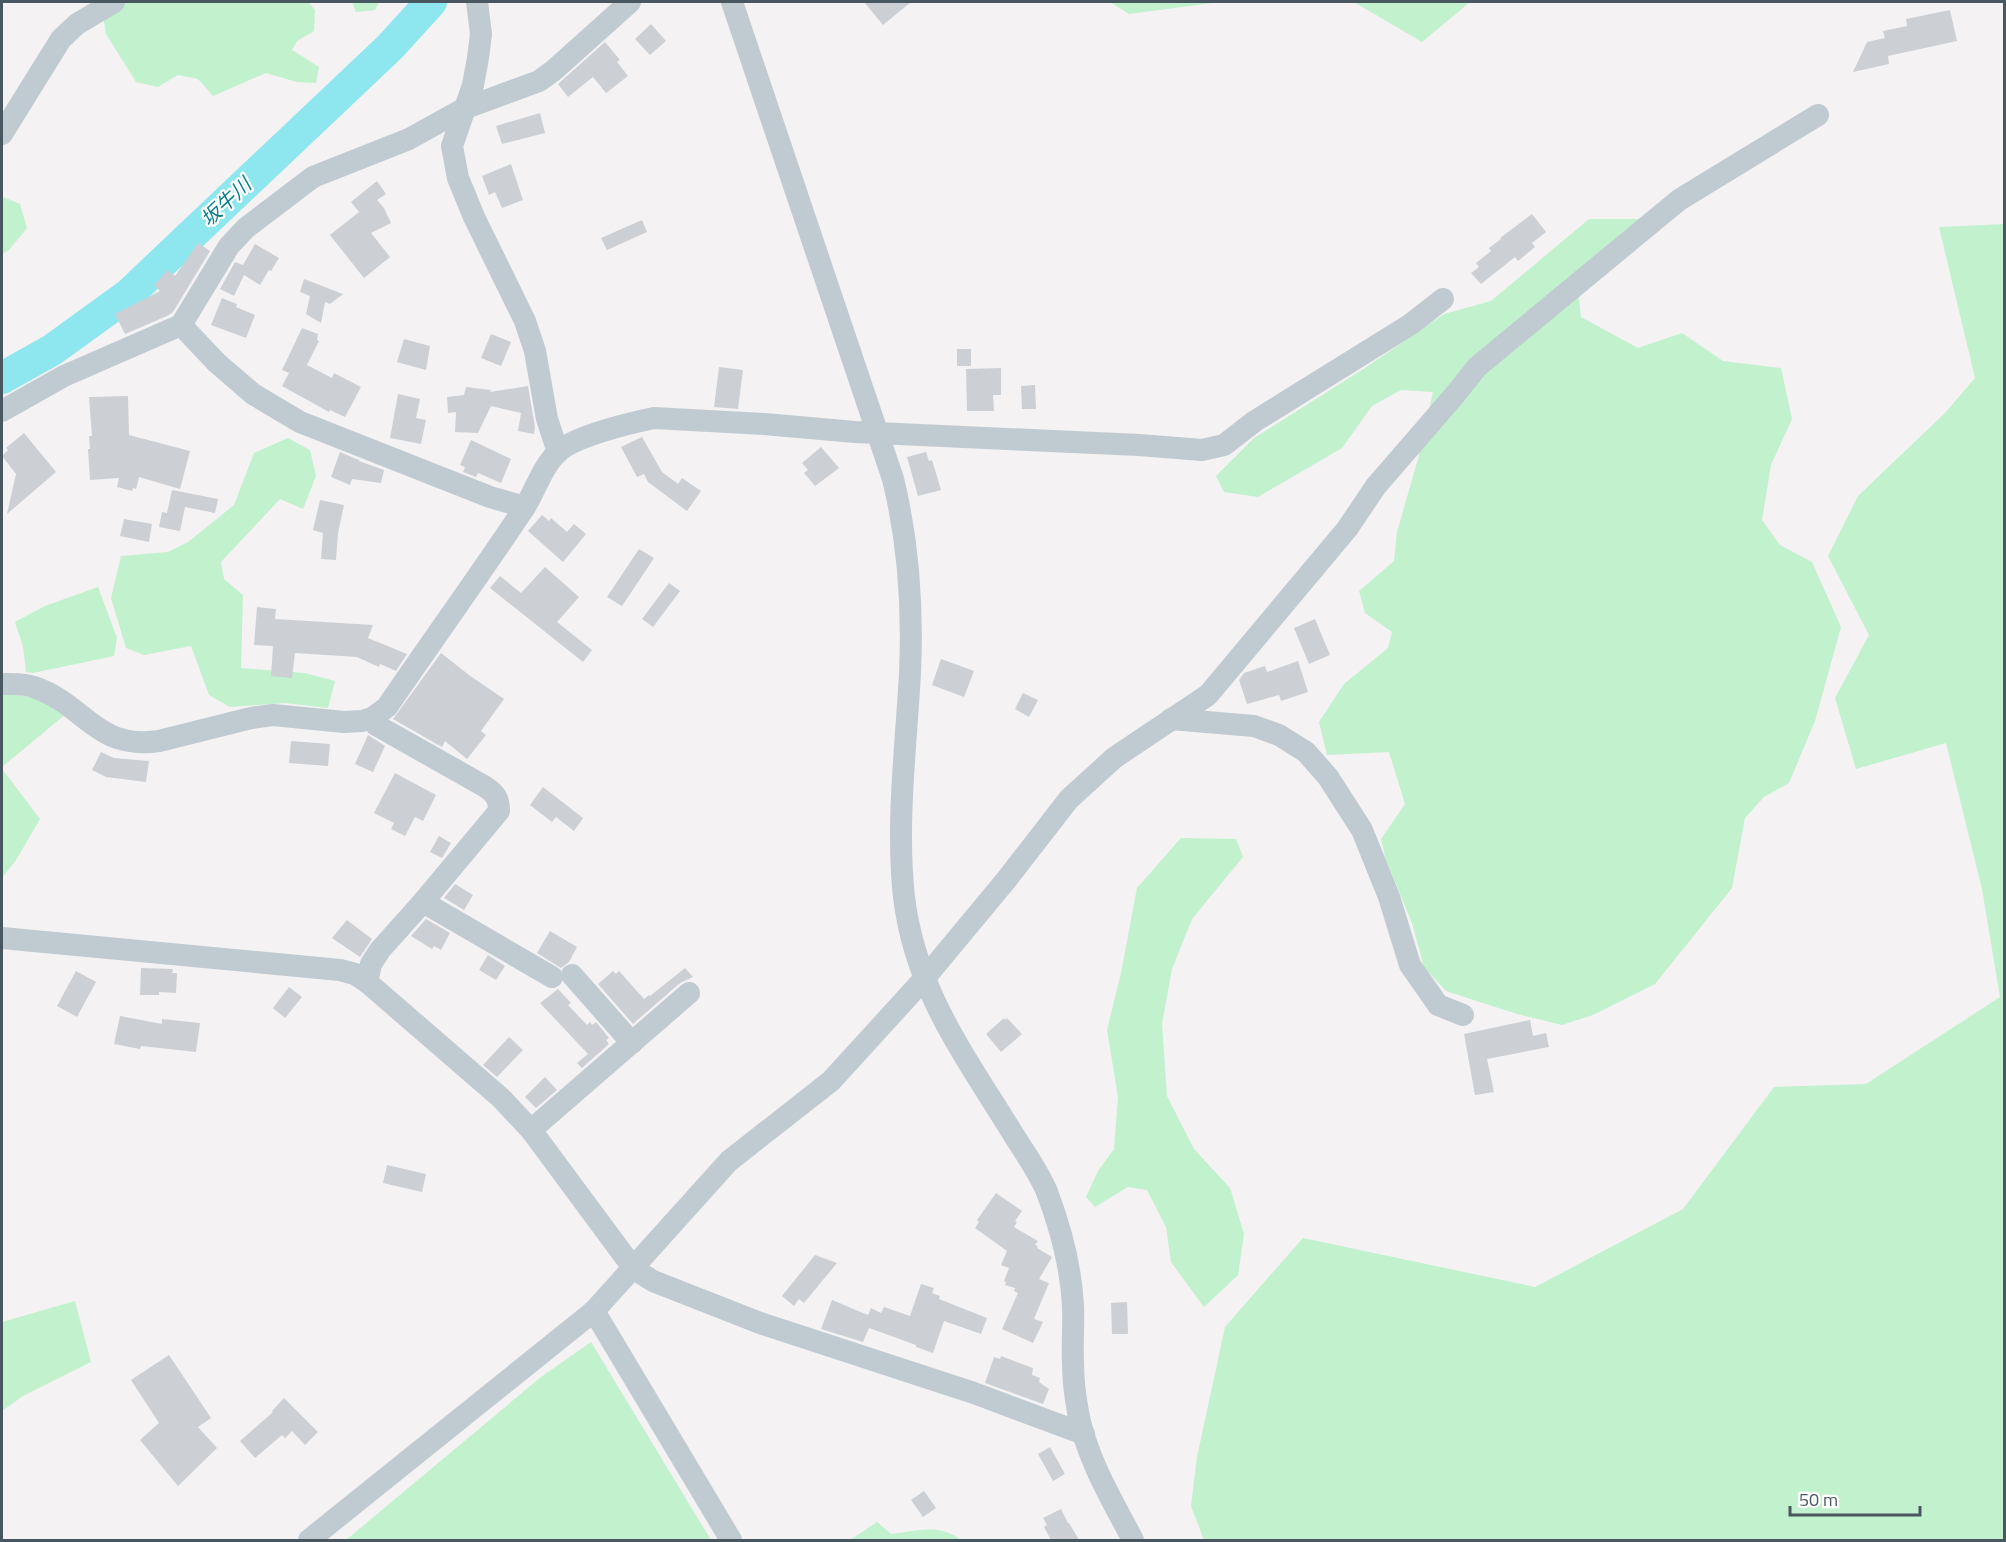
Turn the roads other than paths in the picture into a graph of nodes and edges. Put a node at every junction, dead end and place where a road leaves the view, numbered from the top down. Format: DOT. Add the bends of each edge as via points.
graph roads {
  1 [pos="114,2"];
  2 [pos="477,2"];
  3 [pos="630,2"];
  4 [pos="732,2"];
  5 [pos="464,110"];
  6 [pos="1818,115"];
  7 [pos="2,134"];
  8 [pos="1443,299"];
  9 [pos="181,325"];
  10 [pos="2,411"];
  11 [pos="878,433"];
  12 [pos="558,452"];
  13 [pos="525,507"];
  14 [pos="2,684"];
  15 [pos="372,718"];
  16 [pos="1172,719"];
  17 [pos="423,902"];
  18 [pos="2,938"];
  19 [pos="924,979"];
  20 [pos="367,982"];
  21 [pos="689,993"];
  22 [pos="1463,1015"];
  23 [pos="632,1043"];
  24 [pos="531,1130"];
  25 [pos="634,1269"];
  26 [pos="594,1311"];
  27 [pos="1083,1434"];
  28 [pos="311,1540"];
  29 [pos="731,1540"];
  30 [pos="1133,1540"];
  1 -- 7 [label="street" via="76,24 61,39"];
  2 -- 5 [label="street" via="481,34 473,85"];
  3 -- 5 [label="street" via="539,81"];
  4 -- 11 [label="street"];
  5 -- 9 [label="street" via="409,139 313,177 246,228 229,246"];
  5 -- 12 [label="street" via="452,146 458,178 536,351 547,419"];
  6 -- 16 [label="street" via="1679,200 1477,367 1208,695"];
  8 -- 11 [label="street" via="1412,324 1255,421 1224,445 1202,450"];
  9 -- 10 [label="street" via="64,376"];
  9 -- 13 [label="street" via="254,394 300,422 490,497"];
  11 -- 12 [label="street" via="654,418 575,442"];
  11 -- 19 [label="street" via="900,508 910,569 902,850 904,897"];
  12 -- 13 [label="street"];
  13 -- 15 [label="street" via="387,707"];
  14 -- 15 [label="street" via="33,686 59,699 109,737 124,742 159,741 273,715 344,722"];
  15 -- 17 [label="street" via="376,725 495,793 499,800 499,811 493,820"];
  16 -- 19 [label="street" via="1114,758 1069,799"];
  16 -- 22 [label="street" via="1254,726 1279,735 1306,752 1328,777 1362,830 1410,965 1438,1005"];
  17 -- 20 [label="street" via="380,950 371,964"];
  17 -- 23 [label="street" via="562,976"];
  18 -- 20 [label="street" via="340,970"];
  19 -- 25 [label="street" via="831,1081 729,1161"];
  19 -- 27 [label="street" via="971,1069 1046,1188 1063,1237 1071,1281 1073,1363"];
  20 -- 24 [label="street" via="501,1098"];
  21 -- 23 [label="street"];
  23 -- 24 [label="street"];
  24 -- 25 [label="street"];
  25 -- 26 [label="street"];
  25 -- 27 [label="street" via="653,1281 760,1323 974,1393"];
  26 -- 28 [label="street"];
  26 -- 29 [label="street"];
  27 -- 30 [label="street"];
}
